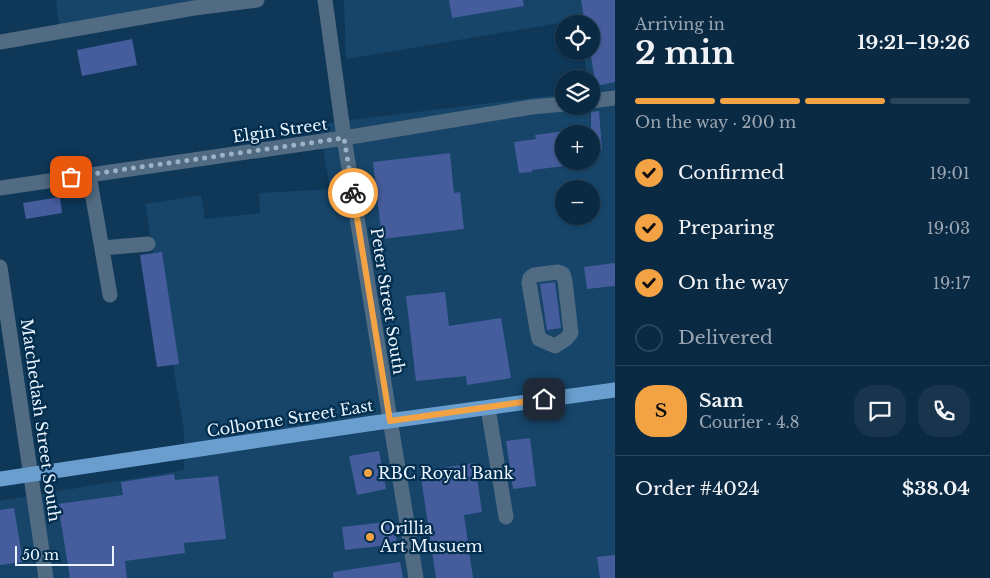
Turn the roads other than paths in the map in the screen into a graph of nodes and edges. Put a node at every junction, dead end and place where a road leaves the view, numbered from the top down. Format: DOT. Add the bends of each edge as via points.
graph roads {
  1 [pos="258,0"];
  2 [pos="325,0"];
  3 [pos="0,42"];
  4 [pos="615,98"];
  5 [pos="600,100"];
  6 [pos="555,105"];
  7 [pos="344,138"];
  8 [pos="89,175"];
  9 [pos="0,188"];
  10 [pos="148,244"];
  11 [pos="102,248"];
  12 [pos="0,267"];
  13 [pos="110,295"];
  14 [pos="555,346"];
  15 [pos="615,390"];
  16 [pos="488,408"];
  17 [pos="390,421"];
  18 [pos="32,475"];
  19 [pos="0,480"];
  20 [pos="506,517"];
  21 [pos="46,578"];
  22 [pos="416,578"];
  1 -- 3 [label="street"];
  2 -- 7 [label="street, Peter Street South"];
  4 -- 5 [label="street"];
  6 -- 7 [label="street, Elgin Street"];
  7 -- 8 [label="street, Elgin Street"];
  7 -- 17 [label="street, Peter Street South"];
  8 -- 9 [label="street, Elgin Street"];
  8 -- 11 [label="street"];
  10 -- 11 [label="street"];
  11 -- 13 [label="street"];
  12 -- 18 [label="street, Matchedash Street South"];
  14 -- 14 [label="street" via="571,333 564,276 555,272 534,275 529,283 539,339"];
  15 -- 16 [label="main road, Colborne Street East"];
  16 -- 17 [label="main road, Colborne Street East"];
  16 -- 20 [label="street"];
  17 -- 18 [label="main road, Colborne Street East"];
  17 -- 22 [label="street, Peter Street South"];
  18 -- 19 [label="main road, Colborne Street East"];
  18 -- 21 [label="street, Matchedash Street South"];
}
